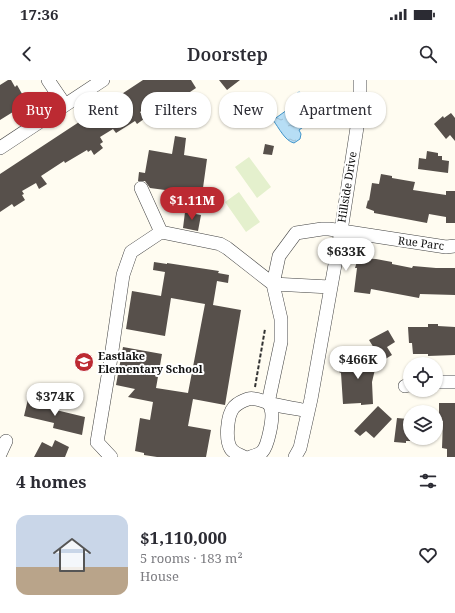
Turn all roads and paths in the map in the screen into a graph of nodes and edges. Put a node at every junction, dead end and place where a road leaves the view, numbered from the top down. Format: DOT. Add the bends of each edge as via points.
graph roads {
  1 [pos="48,80"];
  2 [pos="103,80"];
  3 [pos="360,80"];
  4 [pos="56,92"];
  5 [pos="66,103"];
  6 [pos="30,128"];
  7 [pos="0,148"];
  8 [pos="141,188"];
  9 [pos="340,231"];
  10 [pos="160,232"];
  11 [pos="455,246"];
  12 [pos="273,284"];
  13 [pos="330,287"];
  14 [pos="443,382"];
  15 [pos="455,382"];
  16 [pos="268,403"];
  17 [pos="308,411"];
  18 [pos="6,441"];
  19 [pos="0,454"];
  20 [pos="111,457"];
  21 [pos="244,457"];
  22 [pos="250,457"];
  23 [pos="295,457"];
  1 -- 4 [label="street"];
  2 -- 5 [label="street"];
  3 -- 9 [label="street, Hillside Drive" via="360,108"];
  6 -- 7 [label="street"];
  8 -- 10 [label="street"];
  9 -- 11 [label="street, Rue Parc" via="446,247"];
  9 -- 12 [label="street, Rue Parc" via="322,229 296,233 279,256"];
  9 -- 13 [label="street, Hillside Drive"];
  10 -- 12 [label="street" via="220,244"];
  10 -- 20 [label="street" via="131,252 123,275 97,442"];
  12 -- 13 [label="street"];
  12 -- 16 [label="street" via="281,319 281,342"];
  13 -- 17 [label="street, Hillside Drive"];
  14 -- 15 [label="street"];
  16 -- 17 [label="street"];
  16 -- 21 [label="street" via="249,399 233,408 228,440 231,449"];
  16 -- 22 [label="street" via="272,409 268,439 263,451"];
  17 -- 23 [label="street, Hillside Drive" via="300,448"];
  18 -- 19 [label="street"];
}
